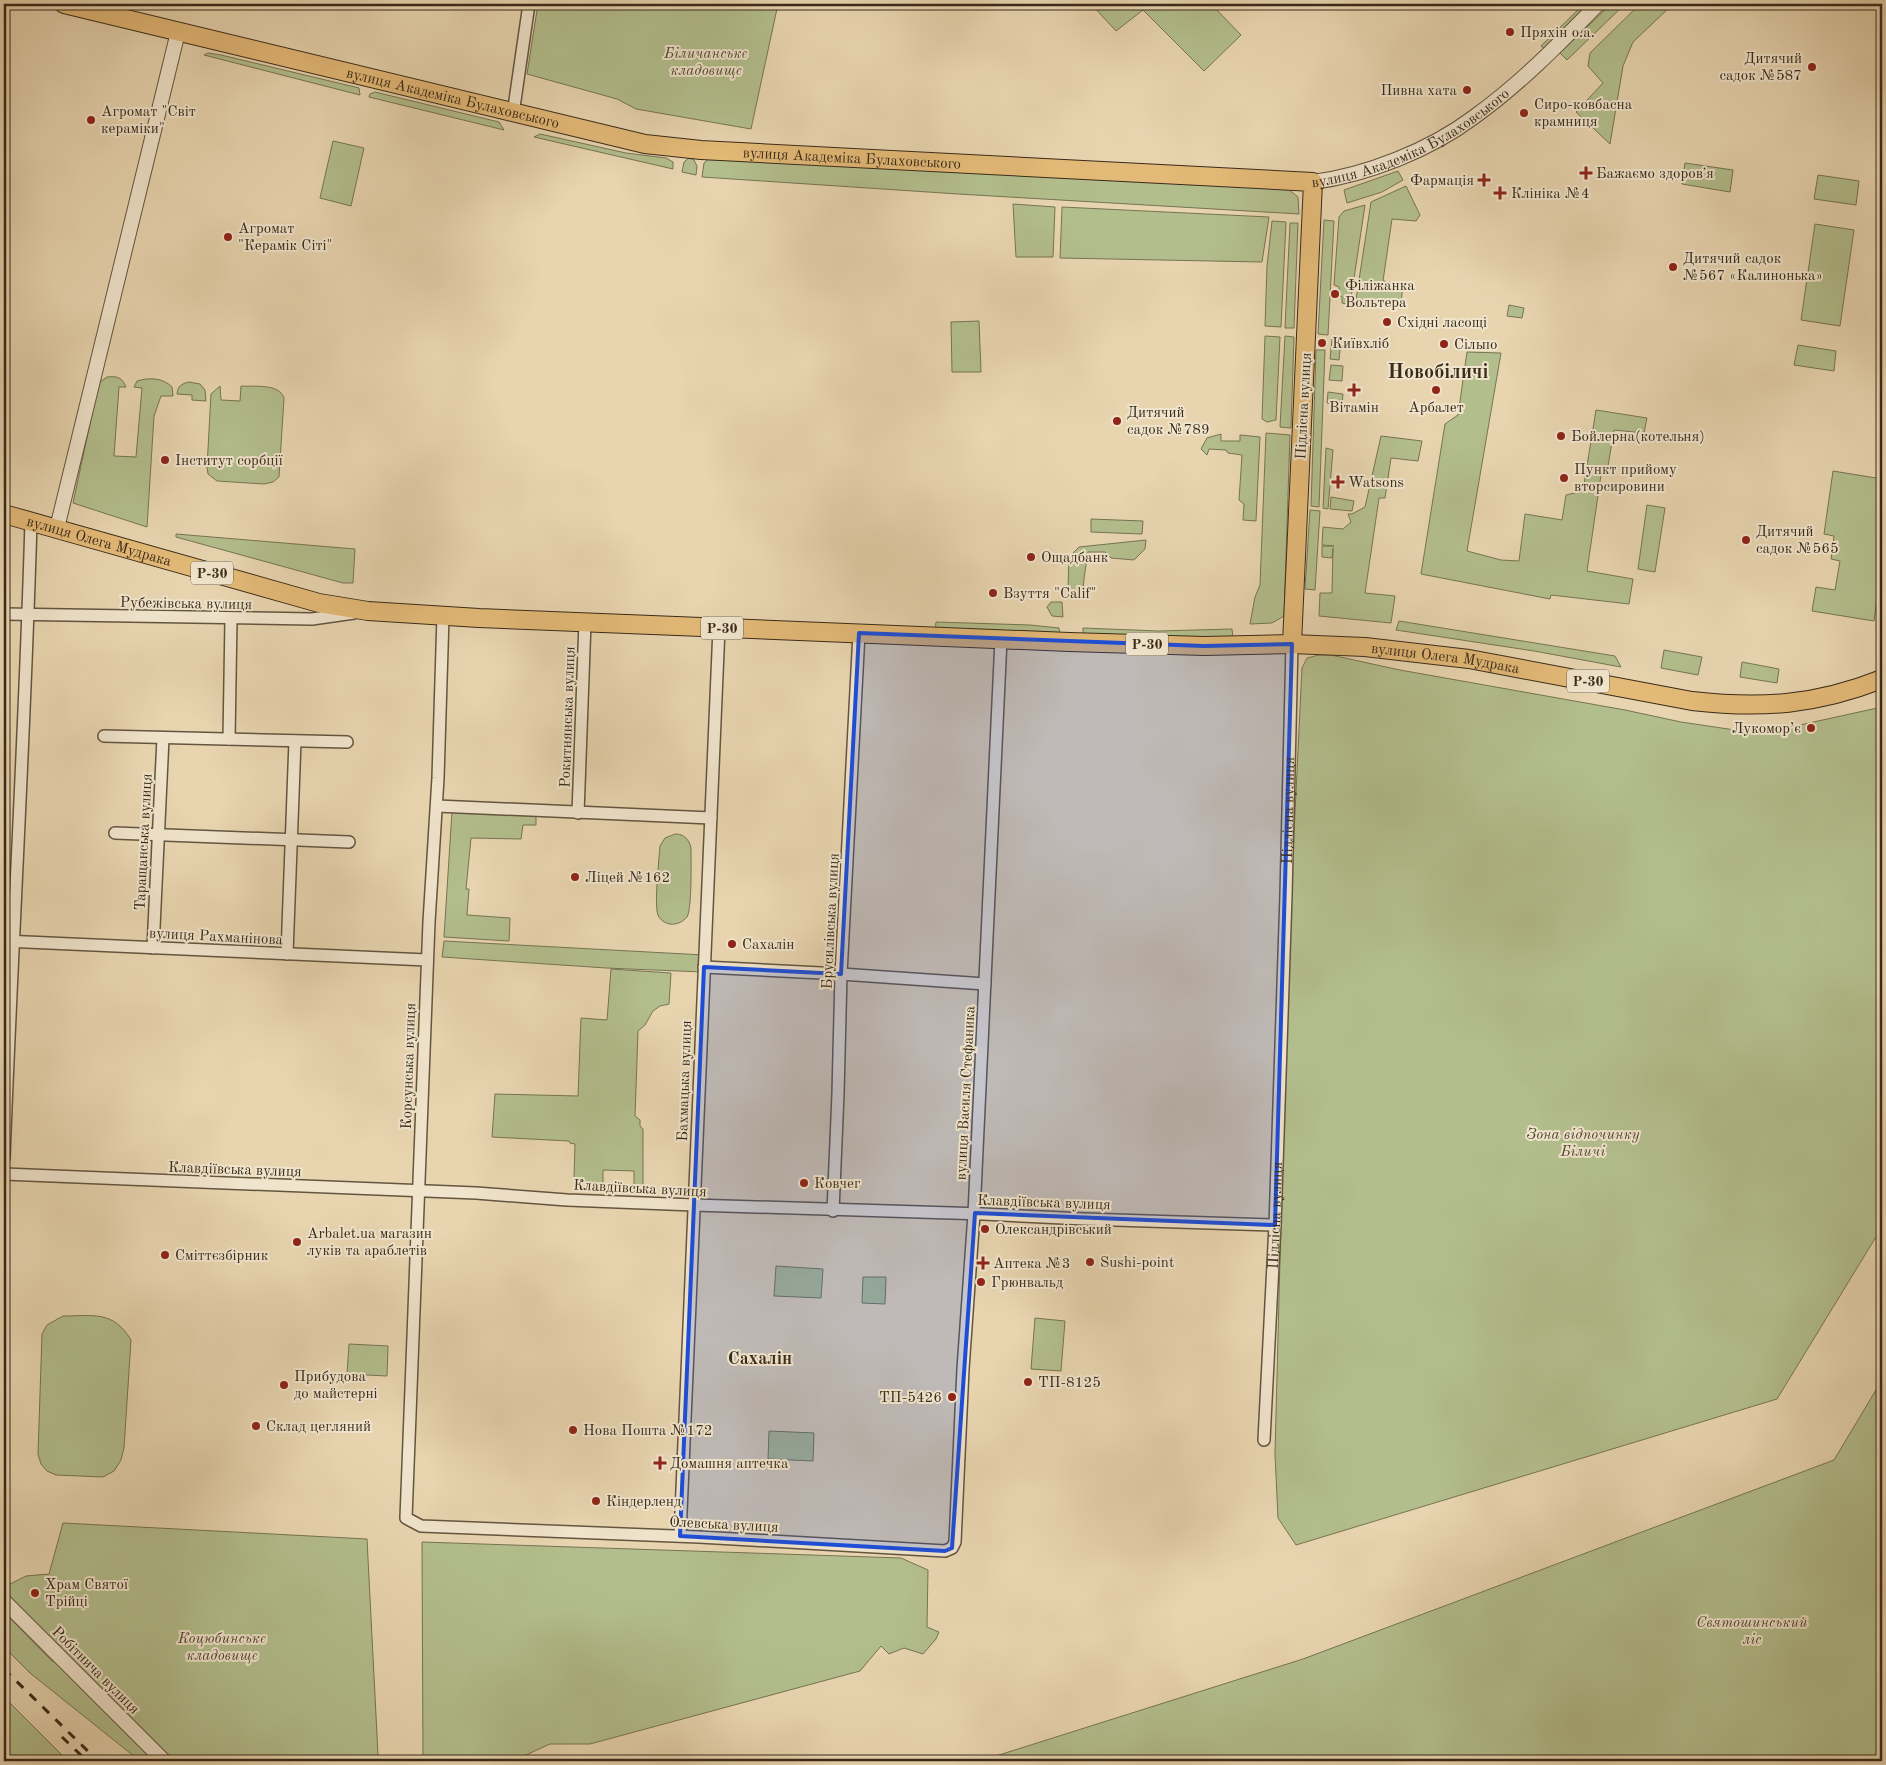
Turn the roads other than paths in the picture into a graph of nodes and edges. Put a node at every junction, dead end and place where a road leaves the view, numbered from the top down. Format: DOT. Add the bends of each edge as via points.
graph roads {
  1 [pos="64,4"];
  2 [pos="529,4"];
  3 [pos="1598,4"];
  4 [pos="178,32"];
  5 [pos="513,114"];
  6 [pos="1313,182"];
  7 [pos="4,514"];
  8 [pos="31,521"];
  9 [pos="57,528"];
  10 [pos="368,611"];
  11 [pos="4,614"];
  12 [pos="29,615"];
  13 [pos="443,616"];
  14 [pos="232,619"];
  15 [pos="585,622"];
  16 [pos="719,628"];
  17 [pos="859,633"];
  18 [pos="1001,639"];
  19 [pos="1292,644"];
  20 [pos="1882,679"];
  21 [pos="104,736"];
  22 [pos="163,738"];
  23 [pos="230,739"];
  24 [pos="295,741"];
  25 [pos="348,742"];
  26 [pos="437,806"];
  27 [pos="578,812"];
  28 [pos="711,818"];
  29 [pos="115,833"];
  30 [pos="158,834"];
  31 [pos="290,840"];
  32 [pos="349,842"];
  33 [pos="8,941"];
  34 [pos="153,948"];
  35 [pos="287,954"];
  36 [pos="427,960"];
  37 [pos="704,968"];
  38 [pos="841,974"];
  39 [pos="985,984"];
  40 [pos="4,1158"];
  41 [pos="4,1174"];
  42 [pos="418,1191"];
  43 [pos="694,1206"];
  44 [pos="833,1211"];
  45 [pos="974,1214"];
  46 [pos="1274,1225"];
  47 [pos="1264,1440"];
  48 [pos="406,1518"];
  49 [pos="680,1536"];
  50 [pos="952,1548"];
  51 [pos="4,1602"];
  52 [pos="164,1761"];
  1 -- 4 [label="main road, вулиця Академіка Булаховського"];
  2 -- 5 [label="street"];
  3 -- 6 [label="street, вулиця Академіка Булаховського" via="1531,70 1473,119 1400,157 1357,173"];
  4 -- 5 [label="main road, вулиця Академіка Булаховського"];
  4 -- 9 [label="street"];
  5 -- 6 [label="main road, вулиця Академіка Булаховського" via="681,149"];
  6 -- 19 [label="main road, Підлісна вулиця"];
  7 -- 8 [label="main road, вулиця Олега Мудрака / Р-30"];
  8 -- 9 [label="main road, вулиця Олега Мудрака / Р-30"];
  8 -- 12 [label="street"];
  9 -- 10 [label="main road, вулиця Олега Мудрака / Р-30" via="319,603"];
  10 -- 13 [label="main road, Р-30"];
  10 -- 14 [label="street, Рубежівська вулиця" via="312,619"];
  11 -- 12 [label="street, Рубежівська вулиця"];
  12 -- 14 [label="street, Рубежівська вулиця"];
  12 -- 33 [label="street"];
  13 -- 15 [label="main road, Р-30"];
  13 -- 26 [label="street, Корсунська вулиця"];
  14 -- 23 [label="street"];
  15 -- 16 [label="main road, Р-30"];
  15 -- 27 [label="street, Рокитнянська вулиця"];
  16 -- 17 [label="main road, Р-30"];
  16 -- 28 [label="street, Бахмацька вулиця"];
  17 -- 18 [label="main road, Р-30"];
  17 -- 38 [label="street, Брусилівська вулиця"];
  18 -- 19 [label="main road, вулиця Олега Мудрака / Р-30" via="1204,646"];
  18 -- 39 [label="street, вулиця Василя Стефаника"];
  19 -- 20 [label="main road, вулиця Олега Мудрака / Р-30" via="1365,647 1469,659 1723,704 1800,702 1835,695"];
  19 -- 46 [label="street, Підлісна вулиця"];
  21 -- 22 [label="street"];
  22 -- 23 [label="street"];
  22 -- 30 [label="street, Таращанська вулиця"];
  23 -- 24 [label="street"];
  24 -- 25 [label="street"];
  24 -- 31 [label="street"];
  26 -- 27 [label="street"];
  26 -- 36 [label="street, Корсунська вулиця"];
  27 -- 28 [label="street"];
  28 -- 37 [label="street, Бахмацька вулиця"];
  29 -- 30 [label="street"];
  30 -- 31 [label="street"];
  30 -- 34 [label="street, Таращанська вулиця"];
  31 -- 32 [label="street"];
  31 -- 35 [label="street"];
  33 -- 34 [label="street, вулиця Рахманінова"];
  33 -- 40 [label="street"];
  34 -- 35 [label="street, вулиця Рахманінова"];
  35 -- 36 [label="street, вулиця Рахманінова"];
  36 -- 42 [label="street, Корсунська вулиця"];
  37 -- 38 [label="street"];
  37 -- 43 [label="street, Бахмацька вулиця"];
  38 -- 39 [label="street"];
  38 -- 44 [label="street, Брусилівська вулиця"];
  39 -- 45 [label="street, вулиця Василя Стефаника"];
  41 -- 42 [label="street, Клавдіївська вулиця"];
  42 -- 43 [label="street, Клавдіївська вулиця"];
  42 -- 48 [label="street, Корсунська вулиця"];
  43 -- 44 [label="street, Клавдіївська вулиця"];
  43 -- 49 [label="street, Бахмацька вулиця"];
  44 -- 45 [label="street, Клавдіївська вулиця"];
  45 -- 46 [label="street, Клавдіївська вулиця"];
  45 -- 50 [label="street, вулиця Василя Стефаника" via="955,1542"];
  46 -- 47 [label="street, Підлісна вулиця"];
  48 -- 49 [label="street, Олевська вулиця" via="421,1526"];
  49 -- 50 [label="street, Олевська вулиця" via="945,1551"];
  51 -- 52 [label="street, Робітнича вулиця"];
}
